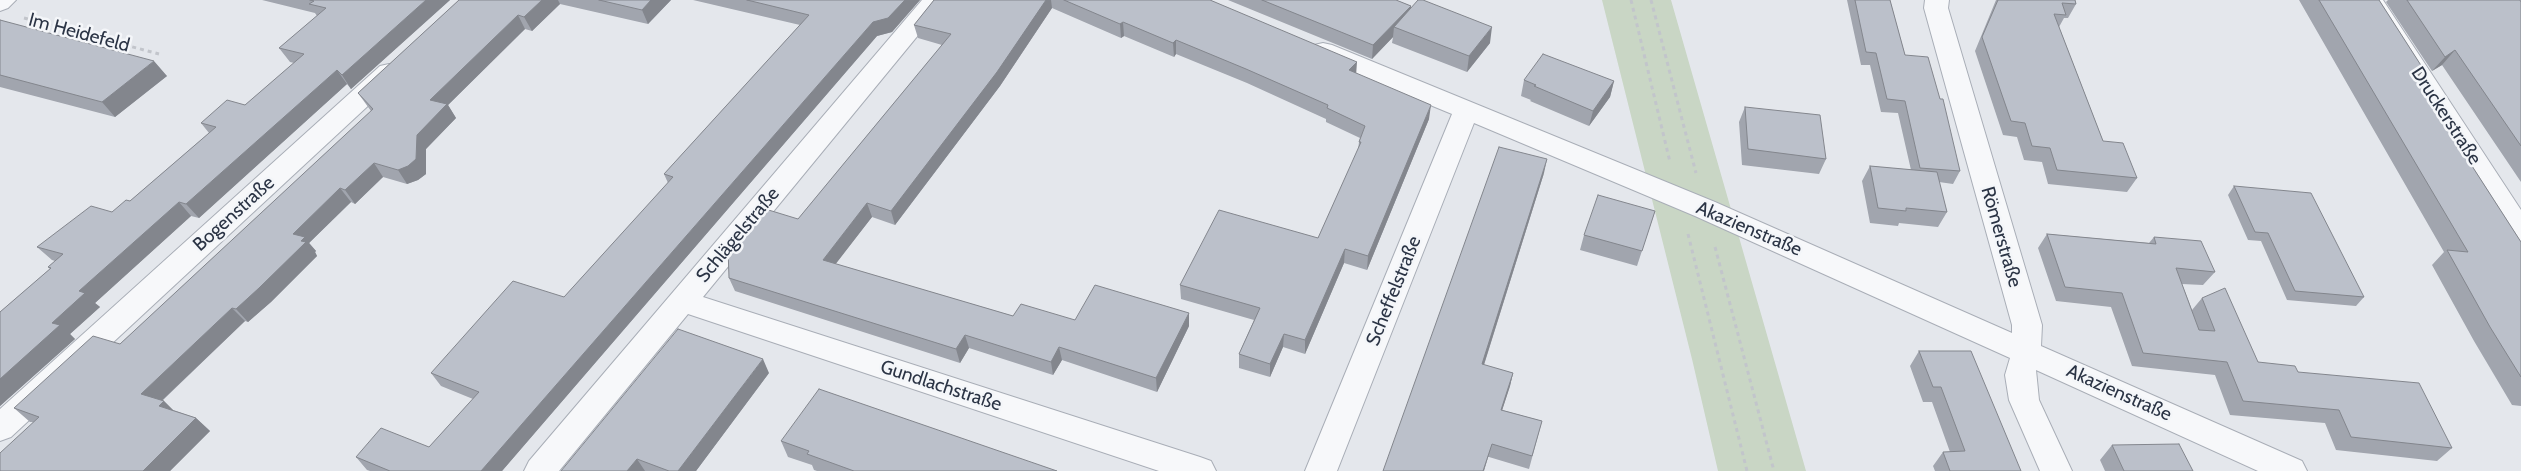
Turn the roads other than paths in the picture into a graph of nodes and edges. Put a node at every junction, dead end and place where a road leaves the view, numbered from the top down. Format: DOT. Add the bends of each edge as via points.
graph roads {
  1 [pos="935,0"];
  2 [pos="1937,0"];
  3 [pos="2371,0"];
  4 [pos="0,2"];
  5 [pos="11,8"];
  6 [pos="1304,43"];
  7 [pos="404,58"];
  8 [pos="1466,111"];
  9 [pos="2521,232"];
  10 [pos="682,301"];
  11 [pos="2026,353"];
  12 [pos="0,428"];
  13 [pos="540,471"];
  14 [pos="1200,471"];
  15 [pos="1321,471"];
  16 [pos="2056,471"];
  17 [pos="2291,471"];
  1 -- 10 [label="street, Schlägelstraße"];
  2 -- 11 [label="street, Römerstraße" via="1936,8 2027,325"];
  3 -- 9 [label="street, Druckerstraße"];
  4 -- 5 [label="street"];
  6 -- 8 [label="street, Akazienstraße"];
  7 -- 12 [label="street, Bogenstraße"];
  8 -- 11 [label="street, Akazienstraße" via="1705,209"];
  8 -- 15 [label="street, Scheffelstraße"];
  10 -- 13 [label="street, Schlägelstraße"];
  10 -- 14 [label="street, Gundlachstraße"];
  11 -- 16 [label="street, Römerstraße" via="2020,375 2024,400"];
  11 -- 17 [label="street, Akazienstraße"];
}
